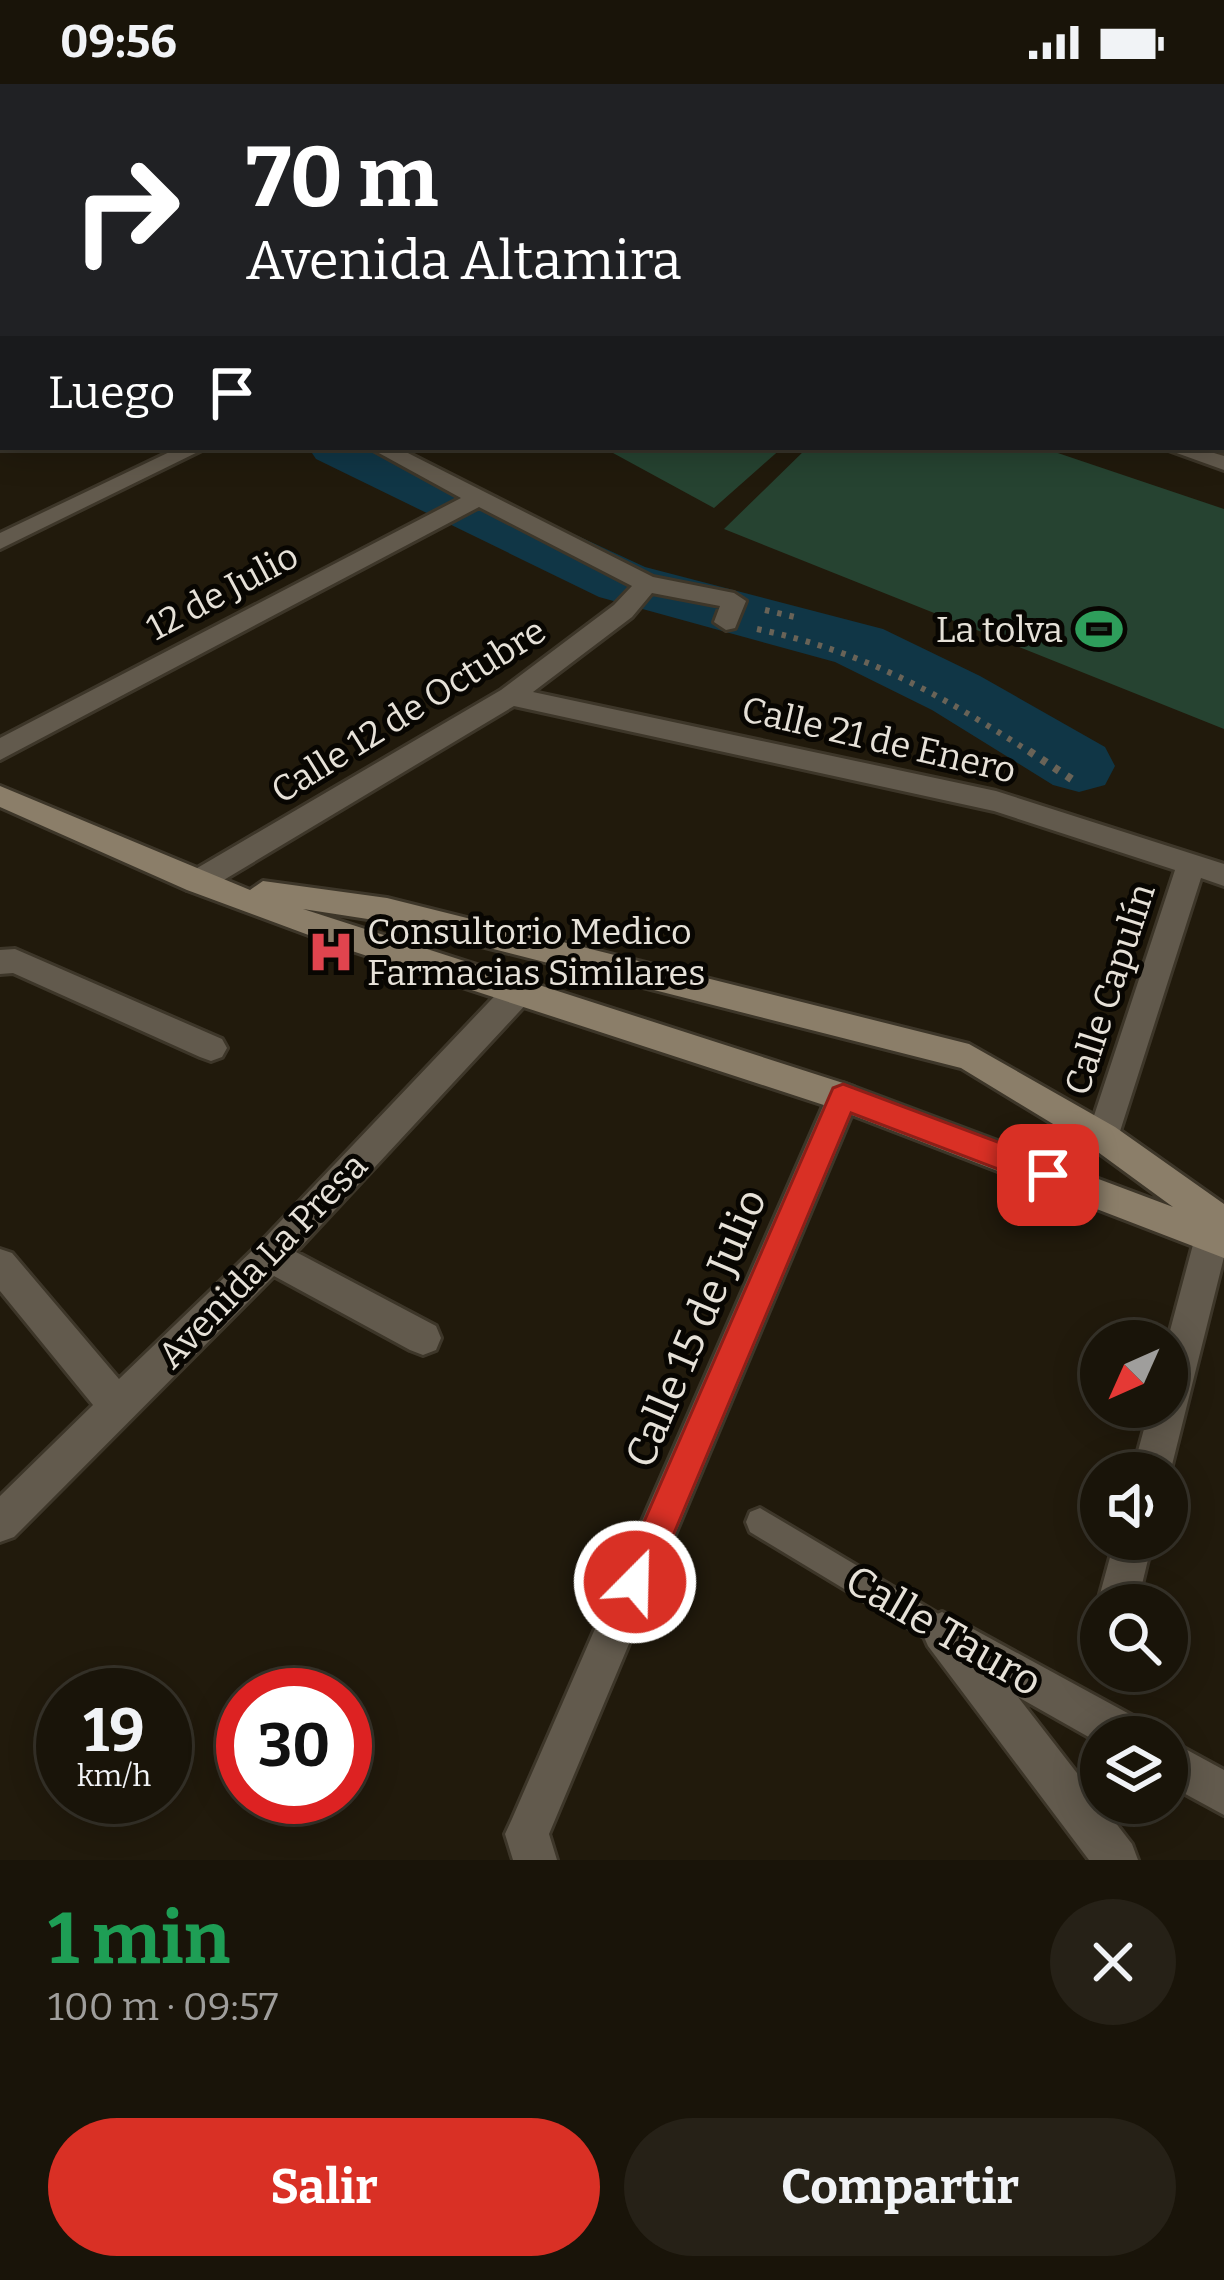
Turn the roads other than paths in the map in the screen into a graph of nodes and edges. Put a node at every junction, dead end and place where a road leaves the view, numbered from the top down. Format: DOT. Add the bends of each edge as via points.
graph roads {
  1 [pos="191,450"];
  2 [pos="384,450"];
  3 [pos="1181,450"];
  4 [pos="1224,463"];
  5 [pos="464,503"];
  6 [pos="0,542"];
  7 [pos="646,584"];
  8 [pos="730,612"];
  9 [pos="511,696"];
  10 [pos="0,750"];
  11 [pos="4,802"];
  12 [pos="1190,863"];
  13 [pos="1224,875"];
  14 [pos="197,882"];
  15 [pos="0,962"];
  16 [pos="519,991"];
  17 [pos="211,1048"];
  18 [pos="843,1097"];
  19 [pos="1102,1137"];
  20 [pos="1220,1234"];
  21 [pos="270,1256"];
  22 [pos="0,1265"];
  23 [pos="423,1338"];
  24 [pos="118,1406"];
  25 [pos="1157,1452"];
  26 [pos="0,1522"];
  27 [pos="760,1522"];
  28 [pos="942,1632"];
  29 [pos="1092,1716"];
  30 [pos="1188,1772"];
  31 [pos="1224,1793"];
  32 [pos="535,1860"];
  33 [pos="1116,1860"];
  1 -- 6 [label="street"];
  2 -- 5 [label="street"];
  3 -- 4 [label="street"];
  5 -- 7 [label="street"];
  5 -- 10 [label="street, 12 de Julio"];
  7 -- 8 [label="street"];
  7 -- 9 [label="street, Calle 12 de Octubre"];
  9 -- 12 [label="street, Calle 21 de Enero" via="996,801"];
  9 -- 14 [label="street, Calle 12 de Octubre"];
  11 -- 14 [label="street"];
  12 -- 13 [label="street, Calle 21 de Enero"];
  12 -- 19 [label="street, Calle Capulín"];
  14 -- 16 [label="street"];
  14 -- 19 [label="street" via="387,910 969,1058"];
  15 -- 17 [label="street" via="15,961"];
  16 -- 18 [label="street"];
  16 -- 21 [label="street, Avenida La Presa"];
  18 -- 20 [label="street"];
  18 -- 32 [label="street, Calle 15 de Julio" via="526,1834"];
  19 -- 20 [label="street"];
  20 -- 25 [label="street"];
  21 -- 23 [label="street"];
  21 -- 24 [label="street, Avenida La Presa"];
  22 -- 24 [label="street"];
  24 -- 26 [label="street, Avenida La Presa"];
  27 -- 28 [label="lane, Calle Tauro"];
  28 -- 29 [label="street, Calle Tauro"];
  28 -- 33 [label="street"];
  30 -- 31 [label="street"];
}
